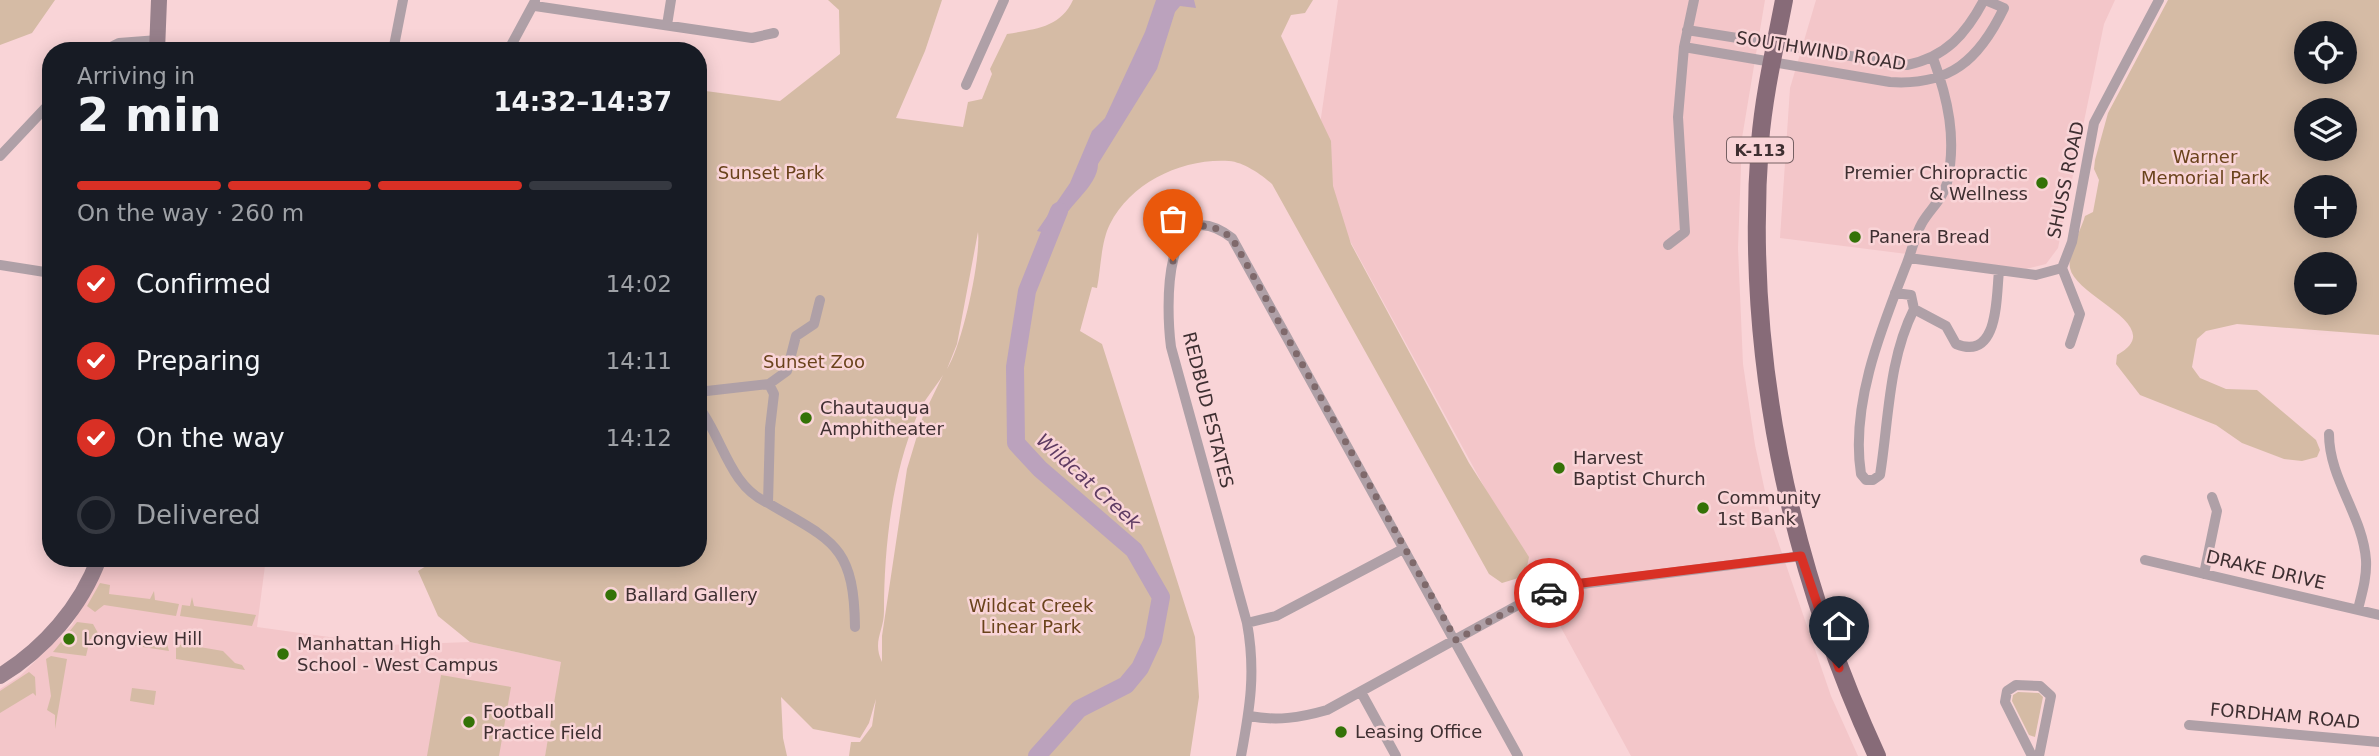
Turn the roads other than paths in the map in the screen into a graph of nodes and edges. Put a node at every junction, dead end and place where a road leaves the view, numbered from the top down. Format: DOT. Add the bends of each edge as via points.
graph roads {
  1 [pos="159,0"];
  2 [pos="403,0"];
  3 [pos="671,0"];
  4 [pos="1004,0"];
  5 [pos="1694,0"];
  6 [pos="1784,0"];
  7 [pos="1984,0"];
  8 [pos="2159,0"];
  9 [pos="535,3"];
  10 [pos="667,25"];
  11 [pos="1687,30"];
  12 [pos="774,33"];
  13 [pos="157,42"];
  14 [pos="395,42"];
  15 [pos="513,42"];
  16 [pos="1776,44"];
  17 [pos="1684,47"];
  18 [pos="1933,58"];
  19 [pos="1773,62"];
  20 [pos="1940,78"];
  21 [pos="966,85"];
  22 [pos="42,112"];
  23 [pos="0,156"];
  24 [pos="1668,245"];
  25 [pos="1909,258"];
  26 [pos="0,265"];
  27 [pos="2062,268"];
  28 [pos="1999,271"];
  29 [pos="42,272"];
  30 [pos="1895,293"];
  31 [pos="820,300"];
  32 [pos="1914,309"];
  33 [pos="2070,344"];
  34 [pos="769,384"];
  35 [pos="707,391"];
  36 [pos="707,417"];
  37 [pos="2329,434"];
  38 [pos="2212,497"];
  39 [pos="768,503"];
  40 [pos="1403,549"];
  41 [pos="1801,556"];
  42 [pos="2145,560"];
  43 [pos="94,567"];
  44 [pos="2204,574"];
  45 [pos="2358,609"];
  46 [pos="2379,615"];
  47 [pos="1248,623"];
  48 [pos="855,627"];
  49 [pos="1456,640"];
  50 [pos="0,676"];
  51 [pos="1362,694"];
  52 [pos="1249,716"];
  53 [pos="2189,725"];
  54 [pos="2379,742"];
  55 [pos="1241,756"];
  56 [pos="1396,756"];
  57 [pos="1518,756"];
  58 [pos="1877,756"];
  59 [pos="2032,756"];
  60 [pos="2039,756"];
  1 -- 13 [label="street"];
  2 -- 14 [label="street"];
  3 -- 10 [label="street"];
  4 -- 21 [label="street"];
  5 -- 11 [label="street"];
  6 -- 16 [label="main road, K-113"];
  7 -- 18 [label="street, SOUTHWIND ROAD" via="1964,33"];
  7 -- 20 [label="street, SOUTHWIND ROAD" via="2004,8 1980,49"];
  8 -- 27 [label="street, SHUSS ROAD" via="2094,123 2072,242"];
  9 -- 10 [label="street"];
  9 -- 15 [label="street"];
  10 -- 12 [label="street" via="752,38"];
  11 -- 16 [label="street, SOUTHWIND ROAD"];
  11 -- 17 [label="street"];
  16 -- 18 [label="street, SOUTHWIND ROAD" via="1893,64"];
  16 -- 19 [label="main road, K-113"];
  17 -- 19 [label="street, SOUTHWIND ROAD"];
  17 -- 24 [label="street" via="1678,117 1685,232"];
  18 -- 20 [label="street"];
  19 -- 20 [label="street, SOUTHWIND ROAD" via="1890,82"];
  19 -- 41 [label="main road, K-113" via="1760,141 1758,239 1764,361"];
  20 -- 25 [label="street" via="1952,124 1947,184 1921,223"];
  22 -- 23 [label="street"];
  25 -- 28 [label="street"];
  25 -- 30 [label="street"];
  26 -- 29 [label="street"];
  27 -- 28 [label="street" via="2036,275"];
  27 -- 33 [label="street" via="2080,314"];
  28 -- 32 [label="street" via="1991,329 1984,344 1956,344 1946,327"];
  30 -- 32 [label="street" via="1910,295"];
  30 -- 32 [label="street" via="1863,404 1858,459 1866,480 1880,475 1887,399"];
  31 -- 34 [label="street" via="814,324 796,336 787,371"];
  34 -- 35 [label="street"];
  34 -- 39 [label="street" via="774,394"];
  36 -- 39 [label="street" via="734,473 753,496"];
  37 -- 45 [label="street" via="2329,453 2360,530 2366,559"];
  38 -- 44 [label="street" via="2217,511"];
  39 -- 48 [label="street" via="837,547 845,561"];
  40 -- 47 [label="street" via="1276,616"];
  40 -- 47 [label="street, REDBUD ESTATES" via="1232,238 1218,228 1200,226 1186,232 1177,246 1170,277 1166,311 1171,347"];
  40 -- 49 [label="street, REDBUD ESTATES"];
  41 -- 49 [label="street" via="1574,584 1529,599"];
  41 -- 58 [label="main road, K-113" via="1847,691"];
  42 -- 44 [label="street, DRAKE DRIVE"];
  43 -- 50 [label="street" via="70,611 38,649"];
  44 -- 45 [label="street, DRAKE DRIVE"];
  45 -- 46 [label="street, DRAKE DRIVE"];
  47 -- 52 [label="street, REDBUD ESTATES" via="1254,677"];
  49 -- 51 [label="street"];
  49 -- 57 [label="street, REDBUD ESTATES"];
  51 -- 52 [label="street" via="1294,719"];
  51 -- 56 [label="street"];
  52 -- 55 [label="street, REDBUD ESTATES"];
  53 -- 54 [label="street, FORDHAM ROAD"];
  59 -- 60 [label="street" via="2005,702 2007,691 2016,685 2040,686 2051,696"];
}
